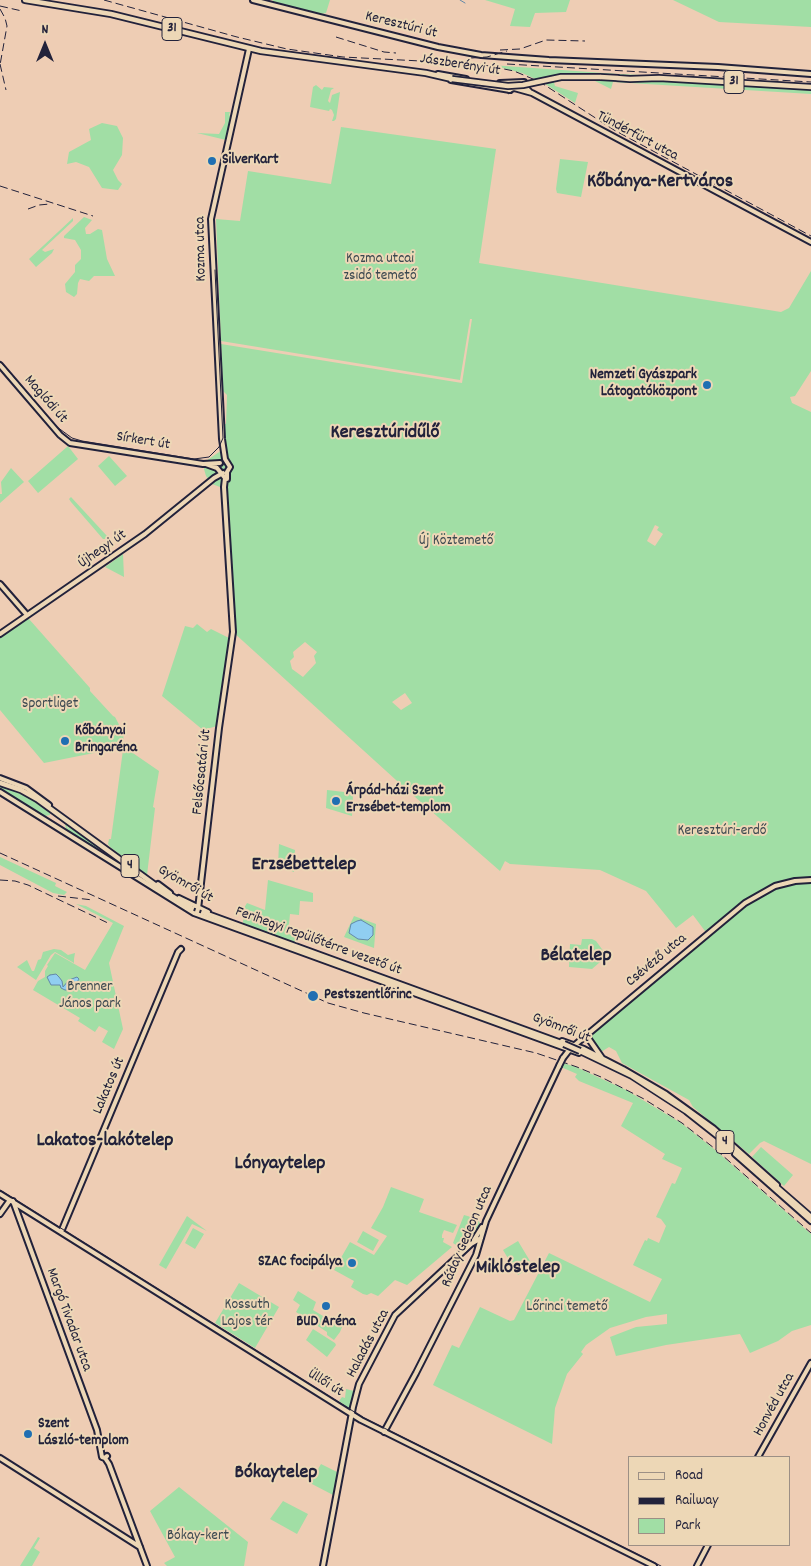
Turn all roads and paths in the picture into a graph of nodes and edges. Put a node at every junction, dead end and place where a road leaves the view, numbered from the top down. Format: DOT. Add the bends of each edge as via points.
graph roads {
  1 [pos="25,0"];
  2 [pos="253,0"];
  3 [pos="249,50"];
  4 [pos="546,60"];
  5 [pos="586,62"];
  6 [pos="426,73"];
  7 [pos="811,74"];
  8 [pos="440,76"];
  9 [pos="525,84"];
  10 [pos="811,87"];
  11 [pos="522,91"];
  12 [pos="532,93"];
  13 [pos="811,242"];
  14 [pos="0,365"];
  15 [pos="76,444"];
  16 [pos="221,464"];
  17 [pos="225,472"];
  18 [pos="214,478"];
  19 [pos="0,584"];
  20 [pos="27,615"];
  21 [pos="233,632"];
  22 [pos="0,634"];
  23 [pos="0,778"];
  24 [pos="0,783"];
  25 [pos="0,792"];
  26 [pos="97,843"];
  27 [pos="106,857"];
  28 [pos="811,880"];
  29 [pos="198,911"];
  30 [pos="181,949"];
  31 [pos="586,1035"];
  32 [pos="581,1040"];
  33 [pos="562,1044"];
  34 [pos="574,1045"];
  35 [pos="570,1049"];
  36 [pos="581,1050"];
  37 [pos="564,1056"];
  38 [pos="603,1059"];
  39 [pos="0,1194"];
  40 [pos="11,1201"];
  41 [pos="0,1214"];
  42 [pos="811,1217"];
  43 [pos="484,1224"];
  44 [pos="61,1232"];
  45 [pos="481,1238"];
  46 [pos="473,1243"];
  47 [pos="480,1244"];
  48 [pos="811,1363"];
  49 [pos="352,1414"];
  50 [pos="384,1432"];
  51 [pos="759,1456"];
  52 [pos="0,1458"];
  53 [pos="140,1546"];
  54 [pos="707,1546"];
  55 [pos="148,1566"];
  56 [pos="323,1566"];
  57 [pos="654,1566"];
  58 [pos="697,1566"];
  1 -- 3 [label="main road, Jászberényi út / 31" via="111,14"];
  2 -- 4 [label="street, Keresztúri út" via="438,48"];
  3 -- 6 [label="main road, Jászberényi út / 31"];
  3 -- 16 [label="street, Kozma utca" via="211,219 224,452"];
  4 -- 5 [label="street, Keresztúri út"];
  4 -- 5 [label="street, Keresztúri út"];
  5 -- 7 [label="street, Keresztúri út"];
  6 -- 8 [label="main road, Jászberényi út / 31"];
  6 -- 9 [label="street"];
  8 -- 10 [label="main road, Jászberényi út / 31, bridge" via="508,86 561,77 636,76"];
  8 -- 11 [label="street, Tündérfürt utca" via="458,82"];
  9 -- 11 [label="street"];
  9 -- 12 [label="street, Tündérfürt utca"];
  11 -- 12 [label="street, Tündérfürt utca"];
  12 -- 13 [label="street, Tündérfürt utca"];
  14 -- 15 [label="street, Maglódi út" via="60,435"];
  15 -- 16 [label="street, Sírkert út"];
  16 -- 17 [label="street"];
  16 -- 17 [label="street, Kozma utca" via="230,466"];
  16 -- 18 [label="street, Újhegyi út"];
  17 -- 18 [label="street, Újhegyi út"];
  17 -- 21 [label="street, Kozma utca"];
  18 -- 20 [label="street, Újhegyi út" via="145,534"];
  19 -- 20 [label="street"];
  20 -- 22 [label="street, Újhegyi út"];
  21 -- 29 [label="street, Felsőcsatári út"];
  23 -- 29 [label="street, Gyömrői út" via="30,791"];
  24 -- 26 [label="main road, Ferihegyi repülőtérre vezető út / 4" via="32,796"];
  25 -- 27 [label="street, Gyömrői út"];
  26 -- 27 [label="street, Gyömrői út"];
  26 -- 33 [label="main road, Ferihegyi repülőtérre vezető út / 4" via="168,894 200,912"];
  27 -- 29 [label="street, Gyömrői út" via="173,901"];
  28 -- 31 [label="street, Csévéző utca" via="788,882 760,893 736,909"];
  29 -- 33 [label="street, Gyömrői út"];
  30 -- 44 [label="street, Lakatos út"];
  31 -- 32 [label="street, Csévéző utca"];
  31 -- 38 [label="street, Gyömrői út"];
  32 -- 34 [label="street, Csévéző utca"];
  32 -- 36 [label="street" via="588,1041 590,1045"];
  33 -- 34 [label="street, Gyömrői út"];
  33 -- 35 [label="street, Gyömrői út"];
  33 -- 36 [label="main road, Ferihegyi repülőtérre vezető út / 4, bridge"];
  33 -- 37 [label="street, Gyömrői út"];
  34 -- 35 [label="street, Csévéző utca"];
  34 -- 36 [label="street, Gyömrői út"];
  35 -- 36 [label="street, Gyömrői út"];
  35 -- 37 [label="street, Ráday Gedeon utca"];
  36 -- 38 [label="street, Gyömrői út"];
  36 -- 42 [label="main road, Ferihegyi repülőtérre vezető út / 4" via="632,1076 681,1107"];
  37 -- 43 [label="street, Ráday Gedeon utca, bridge"];
  38 -- 42 [label="street, Gyömrői út" via="638,1077 713,1128"];
  39 -- 40 [label="street, Üllői út"];
  40 -- 41 [label="street"];
  40 -- 44 [label="street, Üllői út"];
  40 -- 53 [label="street, Margó Tivadar utca" via="97,1430 100,1447"];
  43 -- 45 [label="street, Ráday Gedeon utca"];
  43 -- 46 [label="street"];
  44 -- 49 [label="street, Üllői út"];
  45 -- 46 [label="street"];
  45 -- 47 [label="street, Ráday Gedeon utca"];
  46 -- 47 [label="street"];
  46 -- 49 [label="street, Haladás utca" via="393,1318 359,1384"];
  47 -- 50 [label="street, Ráday Gedeon utca"];
  48 -- 51 [label="street, Honvéd utca"];
  49 -- 50 [label="street, Üllői út"];
  49 -- 56 [label="street, Haladás utca"];
  50 -- 57 [label="street, Üllői út"];
  52 -- 53 [label="street"];
  53 -- 55 [label="street, Margó Tivadar utca"];
  54 -- 58 [label="street"];
}
